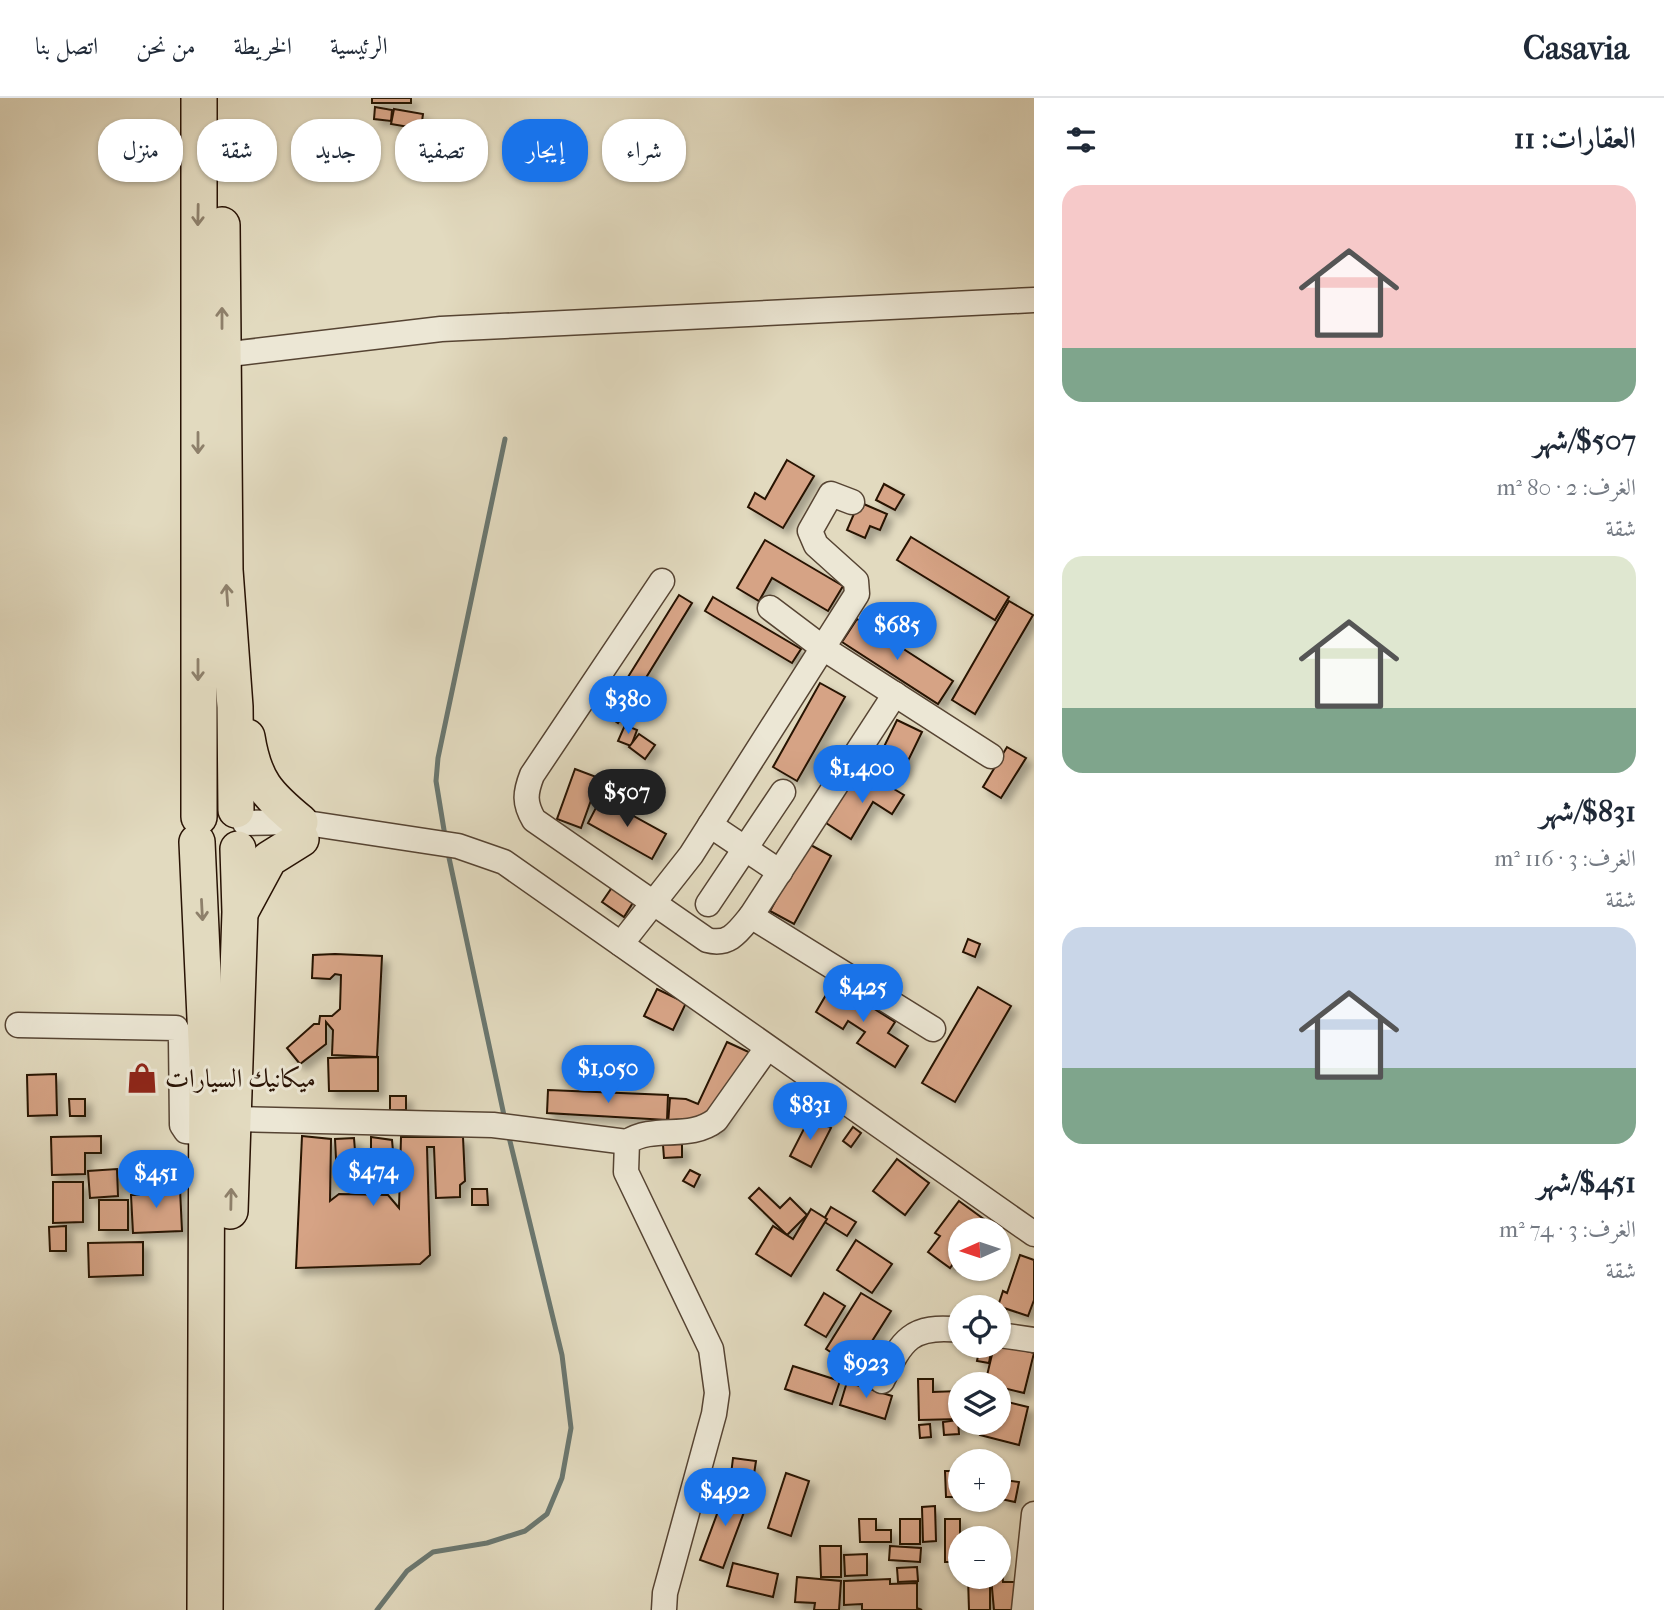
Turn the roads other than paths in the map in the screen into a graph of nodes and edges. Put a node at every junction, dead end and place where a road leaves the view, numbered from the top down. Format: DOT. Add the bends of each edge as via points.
graph roads {
  1 [pos="200,98"];
  2 [pos="223,98"];
  3 [pos="1034,300"];
  4 [pos="222,355"];
  5 [pos="852,502"];
  6 [pos="662,581"];
  7 [pos="770,608"];
  8 [pos="823,648"];
  9 [pos="895,694"];
  10 [pos="235,707"];
  11 [pos="991,756"];
  12 [pos="783,792"];
  13 [pos="710,825"];
  14 [pos="198,830"];
  15 [pos="241,830"];
  16 [pos="301,831"];
  17 [pos="743,847"];
  18 [pos="780,872"];
  19 [pos="653,903"];
  20 [pos="708,904"];
  21 [pos="240,912"];
  22 [pos="751,916"];
  23 [pos="621,944"];
  24 [pos="18,1025"];
  25 [pos="933,1029"];
  26 [pos="767,1048"];
  27 [pos="220,1126"];
  28 [pos="628,1142"];
  29 [pos="1034,1234"];
  30 [pos="948,1328"];
  31 [pos="1011,1337"];
  32 [pos="1034,1340"];
  33 [pos="882,1381"];
  34 [pos="1034,1514"];
  35 [pos="205,1610"];
  36 [pos="228,1610"];
  37 [pos="664,1610"];
  38 [pos="1024,1610"];
  1 -- 14 [label="highway, one-way"];
  4 -- 2 [label="highway, one-way"];
  3 -- 4 [label="street" via="441,329"];
  10 -- 4 [label="highway, one-way" via="225,570"];
  5 -- 8 [label="street" via="831,494 811,525 816,544 849,572 858,587"];
  6 -- 19 [label="street" via="532,775 525,793 534,820"];
  7 -- 8 [label="street"];
  8 -- 9 [label="street"];
  8 -- 13 [label="street"];
  9 -- 11 [label="street"];
  9 -- 18 [label="street"];
  10 -- 15 [label="highway"];
  10 -- 16 [label="highway" via="257,777"];
  12 -- 17 [label="street"];
  13 -- 17 [label="street"];
  13 -- 19 [label="street"];
  14 -- 15 [label="highway" via="204,811 219,805"];
  14 -- 15 [label="highway" via="202,849 217,856 226,856"];
  14 -- 27 [label="highway, one-way"];
  15 -- 16 [label="street"];
  15 -- 21 [label="highway"];
  16 -- 21 [label="highway" via="270,859"];
  16 -- 23 [label="street" via="338,830 446,844 504,862"];
  17 -- 18 [label="street"];
  17 -- 20 [label="street"];
  18 -- 22 [label="street"];
  19 -- 22 [label="street" via="718,943 736,935"];
  19 -- 23 [label="street"];
  21 -- 27 [label="highway"];
  22 -- 25 [label="street"];
  23 -- 26 [label="street"];
  24 -- 27 [label="street" via="176,1028 181,1038 181,1125 186,1131"];
  26 -- 28 [label="street" via="706,1128 640,1133"];
  26 -- 29 [label="street"];
  27 -- 28 [label="street" via="494,1125"];
  27 -- 35 [label="highway"];
  36 -- 27 [label="highway, one-way"];
  28 -- 37 [label="street" via="626,1172 707,1339 716,1370 714,1414"];
  30 -- 33 [label="street" via="918,1331 900,1345"];
  31 -- 32 [label="street"];
  34 -- 38 [label="street"];
}
